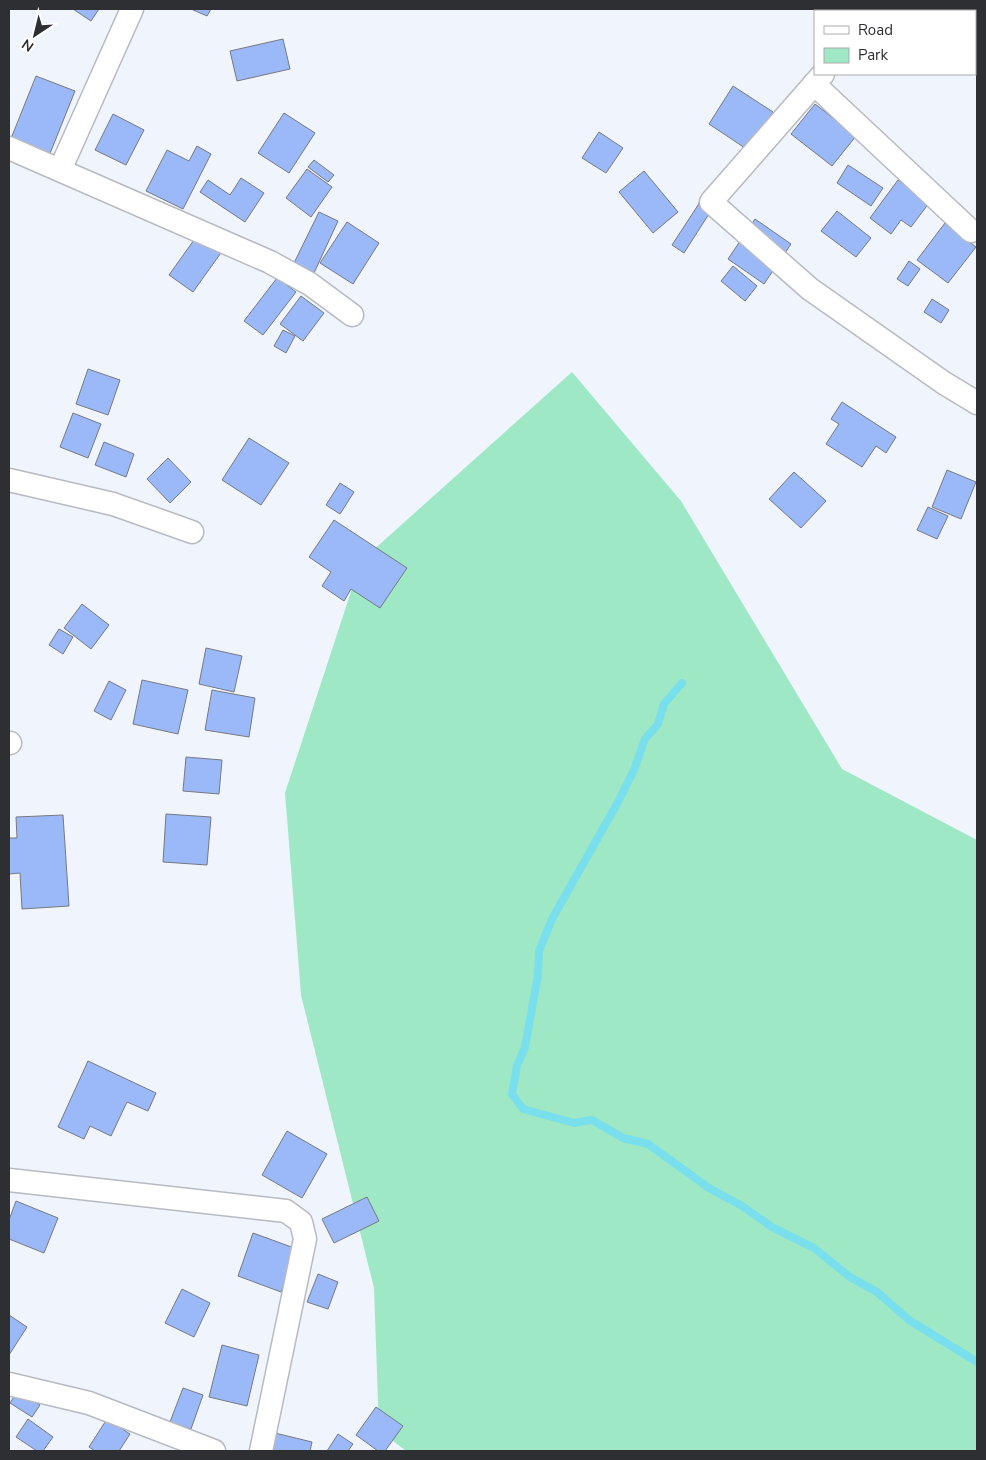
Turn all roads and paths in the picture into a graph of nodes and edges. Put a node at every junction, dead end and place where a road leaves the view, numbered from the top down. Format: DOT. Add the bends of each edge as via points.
graph roads {
  1 [pos="132,9"];
  2 [pos="818,79"];
  3 [pos="9,148"];
  4 [pos="60,170"];
  5 [pos="972,231"];
  6 [pos="352,315"];
  7 [pos="977,403"];
  8 [pos="9,480"];
  9 [pos="192,532"];
  10 [pos="9,1180"];
  11 [pos="9,1384"];
  12 [pos="214,1451"];
  13 [pos="261,1451"];
  1 -- 4 [label="street"];
  2 -- 5 [label="street"];
  2 -- 7 [label="street" via="711,202 810,289 944,384"];
  3 -- 4 [label="street"];
  4 -- 6 [label="street" via="270,262 310,284"];
  8 -- 9 [label="street" via="112,504"];
  10 -- 13 [label="street" via="286,1211 301,1222 305,1239"];
  11 -- 12 [label="street" via="89,1404"];
}
